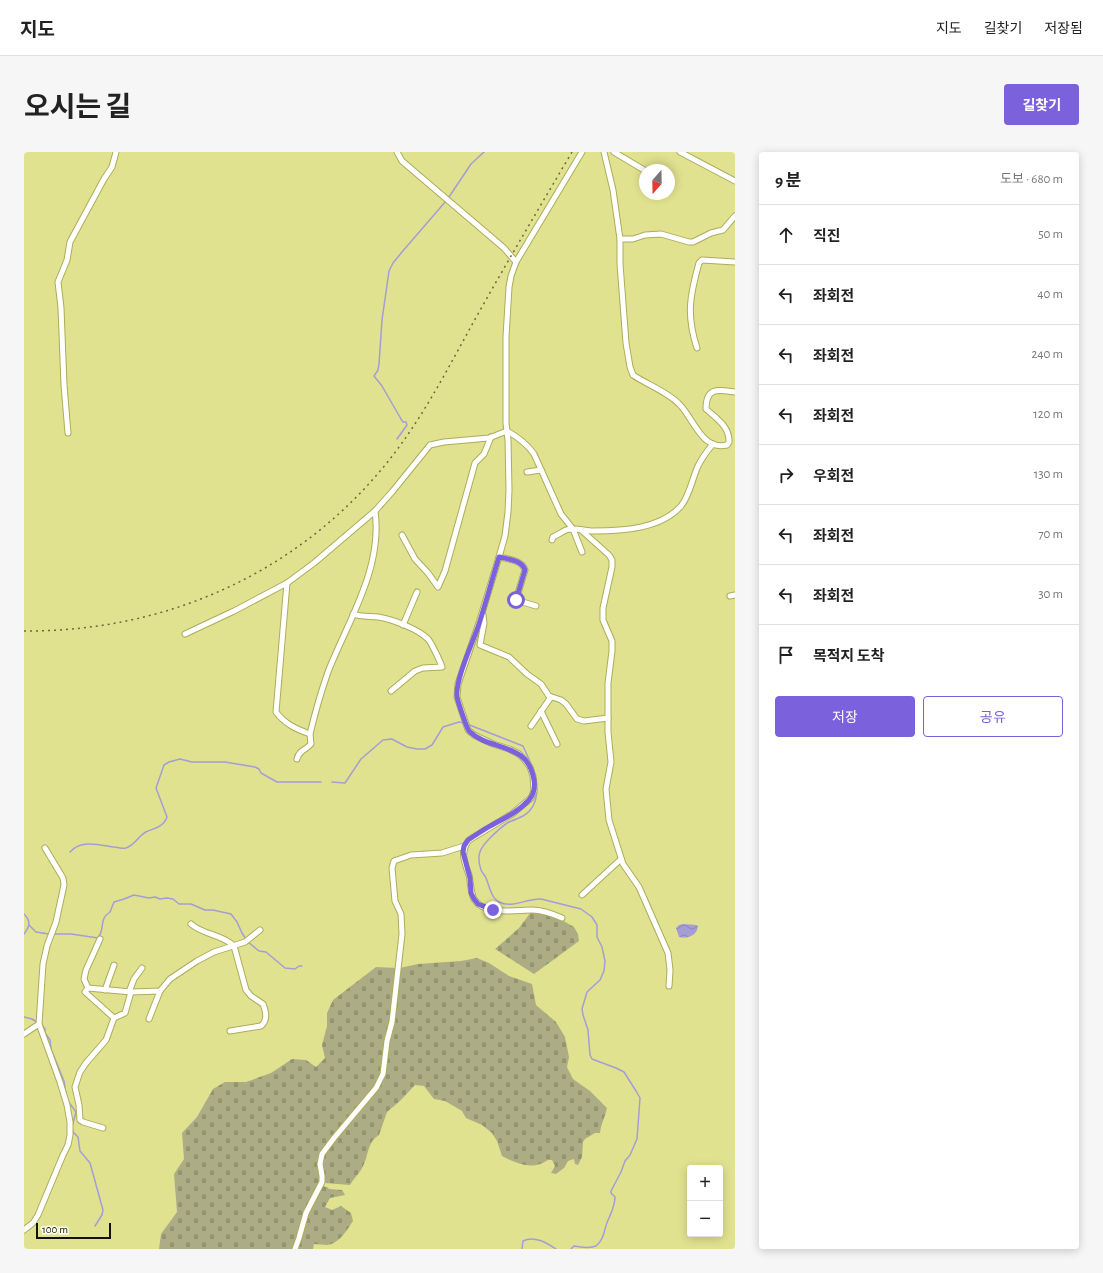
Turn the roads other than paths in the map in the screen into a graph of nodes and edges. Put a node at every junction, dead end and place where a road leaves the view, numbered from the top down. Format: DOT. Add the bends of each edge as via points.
graph roads {
  1 [pos="116,152"];
  2 [pos="397,152"];
  3 [pos="582,152"];
  4 [pos="604,152"];
  5 [pos="614,152"];
  6 [pos="680,152"];
  7 [pos="639,167"];
  8 [pos="735,181"];
  9 [pos="735,216"];
  10 [pos="620,239"];
  11 [pos="516,262"];
  12 [pos="735,262"];
  13 [pos="696,348"];
  14 [pos="735,392"];
  15 [pos="507,431"];
  16 [pos="68,433"];
  17 [pos="491,437"];
  18 [pos="713,444"];
  19 [pos="541,470"];
  20 [pos="527,472"];
  21 [pos="375,511"];
  22 [pos="573,529"];
  23 [pos="581,530"];
  24 [pos="402,536"];
  25 [pos="552,540"];
  26 [pos="582,552"];
  27 [pos="499,557"];
  28 [pos="287,583"];
  29 [pos="417,592"];
  30 [pos="536,606"];
  31 [pos="483,610"];
  32 [pos="353,614"];
  33 [pos="403,625"];
  34 [pos="185,634"];
  35 [pos="391,691"];
  36 [pos="551,697"];
  37 [pos="541,711"];
  38 [pos="608,718"];
  39 [pos="531,726"];
  40 [pos="310,734"];
  41 [pos="557,744"];
  42 [pos="297,759"];
  43 [pos="464,846"];
  44 [pos="45,848"];
  45 [pos="621,859"];
  46 [pos="582,895"];
  47 [pos="562,918"];
  48 [pos="191,924"];
  49 [pos="260,930"];
  50 [pos="100,939"];
  51 [pos="234,946"];
  52 [pos="114,965"];
  53 [pos="142,968"];
  54 [pos="669,986"];
  55 [pos="88,988"];
  56 [pos="105,990"];
  57 [pos="160,991"];
  58 [pos="130,992"];
  59 [pos="114,1018"];
  60 [pos="149,1019"];
  61 [pos="39,1024"];
  62 [pos="230,1031"];
  63 [pos="24,1034"];
  64 [pos="103,1128"];
  65 [pos="24,1230"];
  66 [pos="295,1249"];
  1 -- 16 [label="street" via="112,167 70,242 67,260 58,282"];
  2 -- 11 [label="street" via="402,161 504,248"];
  3 -- 11 [label="street"];
  4 -- 10 [label="street"];
  5 -- 7 [label="street"];
  6 -- 8 [label="street"];
  9 -- 10 [label="street" via="723,230 693,242 661,234"];
  10 -- 18 [label="street" via="626,343 633,375 680,405 703,436"];
  11 -- 15 [label="street" via="509,287 506,337"];
  12 -- 13 [label="street" via="699,262 689,308"];
  14 -- 18 [label="street" via="724,389 715,390 710,394 706,409 723,424 729,438 727,445"];
  15 -- 17 [label="street"];
  15 -- 19 [label="street" via="529,447"];
  15 -- 27 [label="street" via="508,512"];
  17 -- 21 [label="street" via="430,445"];
  17 -- 24 [label="street" via="484,454 475,463 445,571 438,587 415,559"];
  18 -- 23 [label="street" via="698,467 684,502 673,514 648,525 631,528"];
  19 -- 20 [label="street"];
  19 -- 22 [label="street" via="561,514"];
  21 -- 28 [label="street"];
  21 -- 32 [label="street" via="377,524 371,563"];
  22 -- 23 [label="street"];
  22 -- 25 [label="street" via="566,530"];
  22 -- 26 [label="street"];
  23 -- 38 [label="street" via="612,560 603,608 603,620 612,641"];
  27 -- 30 [label="street" via="522,564 525,570 516,600"];
  27 -- 31 [label="street"];
  28 -- 34 [label="street"];
  28 -- 40 [label="street" via="276,712 283,721"];
  29 -- 33 [label="street"];
  31 -- 36 [label="street" via="484,623 480,645 509,657 541,684"];
  31 -- 43 [label="street" via="458,684 457,697 468,730 493,744 510,749 524,759 532,772 534,791 526,803 468,840"];
  32 -- 33 [label="street"];
  32 -- 40 [label="street" via="328,673"];
  33 -- 35 [label="street" via="428,640 442,667 415,671"];
  36 -- 37 [label="street"];
  36 -- 38 [label="street" via="562,700 577,719 584,721"];
  37 -- 39 [label="street"];
  37 -- 41 [label="street"];
  38 -- 45 [label="street" via="611,762 606,789 609,820"];
  40 -- 42 [label="street" via="311,744 301,751"];
  43 -- 47 [label="street" via="471,893 478,904 493,910 532,910"];
  43 -- 66 [label="street" via="442,853 411,855 394,861 392,868 395,902 401,914 402,934 393,1016 383,1074 376,1088 322,1154 322,1182 306,1213"];
  44 -- 61 [label="street" via="64,881 62,898 43,964"];
  45 -- 46 [label="street"];
  45 -- 54 [label="street" via="639,887 668,953"];
  48 -- 51 [label="street" via="229,941"];
  49 -- 51 [label="street" via="245,942"];
  50 -- 55 [label="street" via="86,970 84,979"];
  51 -- 57 [label="street" via="197,961 170,979"];
  51 -- 62 [label="street" via="246,990 250,996 263,1004 266,1017 261,1026"];
  52 -- 56 [label="street"];
  53 -- 58 [label="street" via="134,979"];
  55 -- 56 [label="street"];
  55 -- 59 [label="street" via="85,992"];
  56 -- 58 [label="street"];
  57 -- 58 [label="street"];
  57 -- 60 [label="street"];
  58 -- 59 [label="street" via="125,1013"];
  59 -- 64 [label="street" via="106,1040 80,1072 75,1087 80,1120"];
  61 -- 63 [label="street"];
  61 -- 65 [label="street" via="67,1105 70,1135 38,1215"];
}
